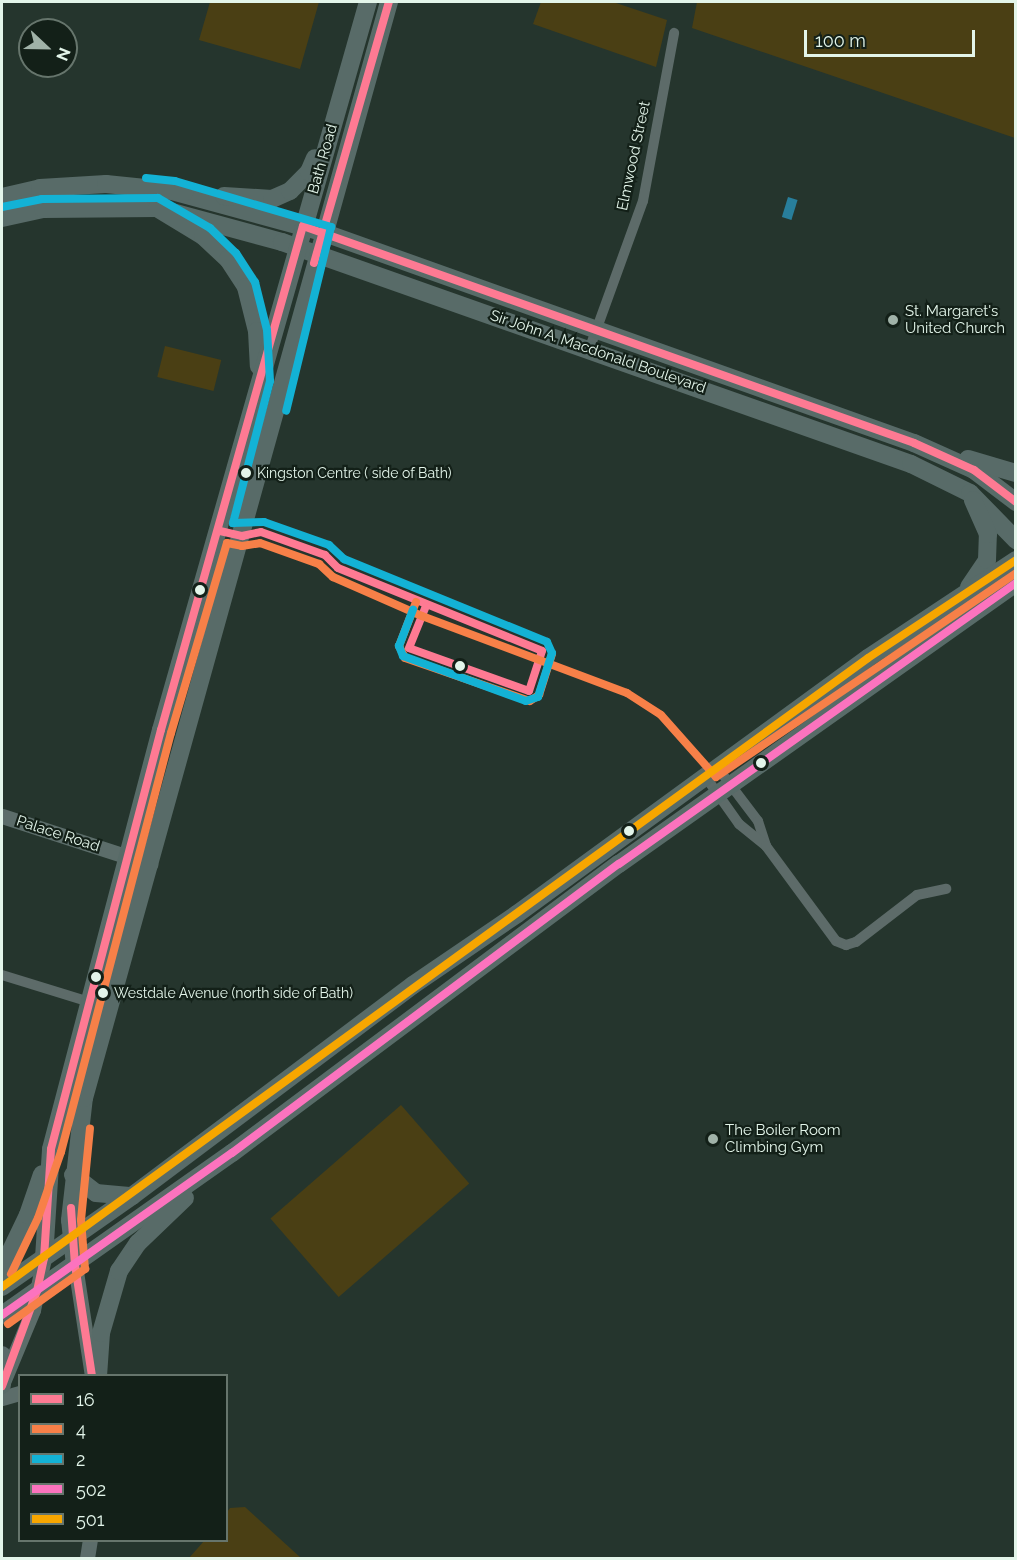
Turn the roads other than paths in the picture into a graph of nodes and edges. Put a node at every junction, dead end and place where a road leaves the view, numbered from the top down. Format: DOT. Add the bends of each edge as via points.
graph roads {
  1 [pos="368,2"];
  2 [pos="389,2"];
  3 [pos="674,33"];
  4 [pos="337,110"];
  5 [pos="172,191"];
  6 [pos="2,197"];
  7 [pos="157,208"];
  8 [pos="2,218"];
  9 [pos="303,226"];
  10 [pos="322,232"];
  11 [pos="296,248"];
  12 [pos="316,255"];
  13 [pos="596,331"];
  14 [pos="589,350"];
  15 [pos="260,379"];
  16 [pos="914,443"];
  17 [pos="1016,473"];
  18 [pos="970,493"];
  19 [pos="1016,502"];
  20 [pos="1016,540"];
  21 [pos="1016,560"];
  22 [pos="1016,583"];
  23 [pos="963,596"];
  24 [pos="711,772"];
  25 [pos="723,790"];
  26 [pos="2,816"];
  27 [pos="766,846"];
  28 [pos="127,857"];
  29 [pos="150,864"];
  30 [pos="946,889"];
  31 [pos="2,975"];
  32 [pos="90,1002"];
  33 [pos="109,1008"];
  34 [pos="51,1149"];
  35 [pos="232,1153"];
  36 [pos="73,1175"];
  37 [pos="132,1196"];
  38 [pos="72,1238"];
  39 [pos="44,1258"];
  40 [pos="75,1266"];
  41 [pos="2,1269"];
  42 [pos="2,1287"];
  43 [pos="37,1291"];
  44 [pos="2,1315"];
  45 [pos="2,1355"];
  46 [pos="92,1374"];
  47 [pos="98,1374"];
  48 [pos="2,1385"];
  49 [pos="18,1394"];
  50 [pos="2,1398"];
  51 [pos="90,1542"];
  52 [pos="87,1558"];
  1 -- 4 [label="main road, Bath Road"];
  2 -- 10 [label="main road, Bath Road"];
  3 -- 13 [label="street, Elmwood Street" via="643,201"];
  4 -- 5 [label="main road" via="309,172 290,191 272,199"];
  4 -- 9 [label="main road, Bath Road"];
  5 -- 6 [label="main road" via="106,184 40,188"];
  5 -- 9 [label="main road, Sir John A. Macdonald Boulevard"];
  7 -- 8 [label="main road, Sir John A. Macdonald Boulevard" via="44,208"];
  7 -- 11 [label="main road, Sir John A. Macdonald Boulevard"];
  7 -- 15 [label="main road" via="203,236 228,259 246,287 257,331"];
  9 -- 10 [label="main road, Sir John A. Macdonald Boulevard"];
  9 -- 11 [label="main road, Bath Road"];
  10 -- 12 [label="main road, Bath Road"];
  10 -- 13 [label="main road, Sir John A. Macdonald Boulevard"];
  11 -- 12 [label="main road, Sir John A. Macdonald Boulevard"];
  11 -- 15 [label="main road, Bath Road"];
  12 -- 14 [label="main road, Sir John A. Macdonald Boulevard"];
  12 -- 29 [label="main road, Bath Road"];
  13 -- 14 [label="street, Elmwood Street"];
  13 -- 16 [label="main road, Sir John A. Macdonald Boulevard"];
  14 -- 18 [label="main road, Sir John A. Macdonald Boulevard" via="911,464"];
  15 -- 28 [label="main road, Bath Road"];
  16 -- 17 [label="main road"];
  16 -- 19 [label="main road, Sir John A. Macdonald Boulevard" via="974,470"];
  18 -- 20 [label="main road, Sir John A. Macdonald Boulevard"];
  18 -- 23 [label="main road" via="988,534 987,560"];
  21 -- 23 [label="main road"];
  22 -- 25 [label="main road"];
  23 -- 24 [label="main road"];
  24 -- 25 [label="street"];
  24 -- 25 [label="street"];
  24 -- 37 [label="main road" via="413,985"];
  25 -- 27 [label="street" via="739,824"];
  25 -- 27 [label="street" via="759,821"];
  25 -- 35 [label="main road"];
  26 -- 28 [label="main road, Palace Road"];
  27 -- 30 [label="street" via="836,941 846,945 856,942 917,895"];
  28 -- 29 [label="main road, Palace Road"];
  28 -- 32 [label="main road, Bath Road"];
  29 -- 33 [label="main road, Bath Road"];
  31 -- 32 [label="street"];
  32 -- 33 [label="street"];
  32 -- 34 [label="main road, Bath Road"];
  33 -- 36 [label="main road, Bath Road" via="84,1098"];
  34 -- 39 [label="main road, Bath Road"];
  34 -- 41 [label="main road" via="28,1215"];
  35 -- 40 [label="main road"];
  35 -- 47 [label="main road" via="126,1258 100,1333"];
  36 -- 37 [label="main road" via="96,1193"];
  36 -- 38 [label="main road, Bath Road"];
  37 -- 38 [label="main road"];
  38 -- 39 [label="main road"];
  38 -- 40 [label="main road, Bath Road"];
  39 -- 42 [label="main road"];
  39 -- 43 [label="main road"];
  40 -- 43 [label="main road"];
  40 -- 46 [label="main road"];
  43 -- 44 [label="main road"];
  43 -- 48 [label="main road"];
  45 -- 48 [label="main road"];
  49 -- 50 [label="main road"];
  51 -- 52 [label="main road"];
}
